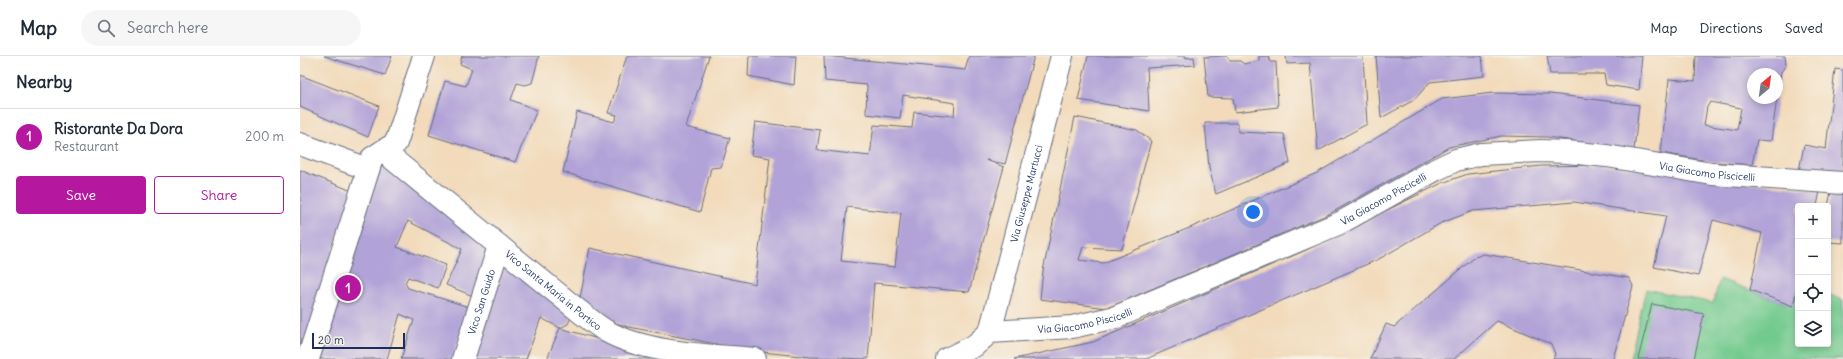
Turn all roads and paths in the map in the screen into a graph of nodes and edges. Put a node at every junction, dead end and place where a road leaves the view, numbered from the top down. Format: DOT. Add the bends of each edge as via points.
graph roads {
  1 [pos="424,56"];
  2 [pos="1062,56"];
  3 [pos="300,144"];
  4 [pos="374,159"];
  5 [pos="1843,183"];
  6 [pos="499,246"];
  7 [pos="990,332"];
  8 [pos="685,356"];
  9 [pos="308,359"];
  10 [pos="464,359"];
  11 [pos="755,359"];
  12 [pos="947,359"];
  1 -- 4 [label="street" via="396,143"];
  2 -- 7 [label="street, Via Giuseppe Martucci"];
  3 -- 4 [label="street, Vico Santa Maria in Portico"];
  4 -- 6 [label="street, Vico Santa Maria in Portico"];
  4 -- 9 [label="street"];
  5 -- 7 [label="street, Via Giacomo Piscicelli" via="1712,174 1608,156 1567,152 1481,154 1456,160 1435,170 1340,223 1116,317 1072,327"];
  6 -- 8 [label="street, Vico Santa Maria in Portico" via="606,331 621,338"];
  6 -- 10 [label="street, Vico San Guido"];
  7 -- 12 [label="street" via="974,346"];
  8 -- 11 [label="street, Vico Santa Maria in Portico"];
}
